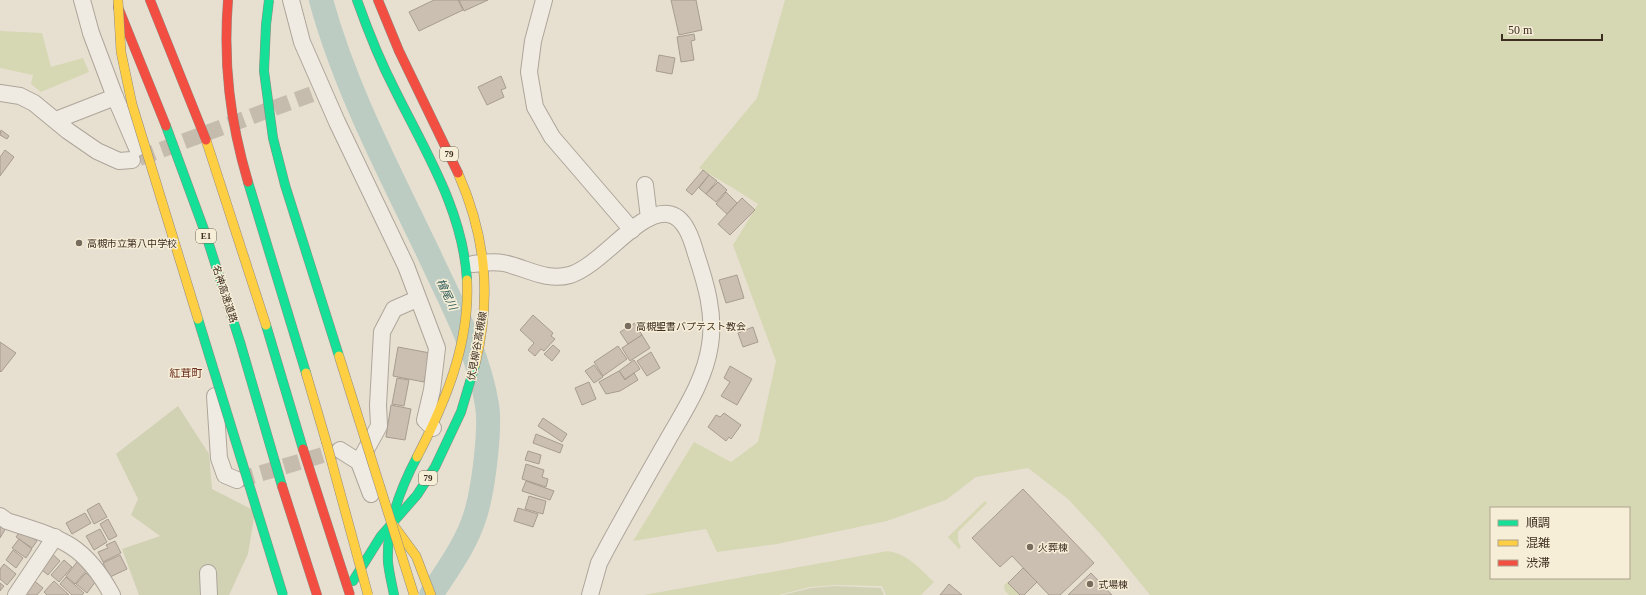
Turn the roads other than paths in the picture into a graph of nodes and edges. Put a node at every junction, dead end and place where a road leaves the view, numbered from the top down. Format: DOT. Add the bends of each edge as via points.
graph roads {
  1 [pos="82,0"];
  2 [pos="116,0"];
  3 [pos="150,0"];
  4 [pos="228,0"];
  5 [pos="268,0"];
  6 [pos="292,0"];
  7 [pos="357,0"];
  8 [pos="378,0"];
  9 [pos="544,0"];
  10 [pos="0,93"];
  11 [pos="115,98"];
  12 [pos="56,120"];
  13 [pos="132,160"];
  14 [pos="645,185"];
  15 [pos="649,218"];
  16 [pos="632,230"];
  17 [pos="484,263"];
  18 [pos="467,264"];
  19 [pos="417,299"];
  20 [pos="433,428"];
  21 [pos="340,450"];
  22 [pos="359,462"];
  23 [pos="237,480"];
  24 [pos="0,516"];
  25 [pos="391,522"];
  26 [pos="55,537"];
  27 [pos="208,573"];
  28 [pos="16,595"];
  29 [pos="112,595"];
  30 [pos="209,595"];
  31 [pos="283,595"];
  32 [pos="317,595"];
  33 [pos="343,595"];
  34 [pos="350,595"];
  35 [pos="368,595"];
  36 [pos="394,595"];
  37 [pos="414,595"];
  38 [pos="431,595"];
  39 [pos="590,595"];
  1 -- 11 [label="street" via="91,33"];
  2 -- 31 [label="main road, bridge" via="121,62 132,104"];
  2 -- 32 [label="main road, 名神高速道路 / E1" via="171,137 206,235"];
  3 -- 34 [label="main road, bridge" via="199,124 233,221"];
  4 -- 35 [label="main road, bridge" via="225,46 227,81 240,152 326,441"];
  5 -- 37 [label="main road, bridge" via="262,59 264,94 271,134 284,185"];
  6 -- 19 [label="street" via="302,42 406,266"];
  7 -- 18 [label="main road, 伏見柳谷高槻線 / 79" via="375,49 451,203"];
  8 -- 17 [label="main road, 伏見柳谷高槻線 / 79" via="390,34 470,202"];
  9 -- 16 [label="street" via="533,41 529,72 535,107 552,137"];
  10 -- 12 [label="street" via="20,96"];
  11 -- 12 [label="street"];
  11 -- 23 [label="street" via="177,250 209,360 217,408 219,458 225,475"];
  12 -- 13 [label="street" via="97,151 119,161"];
  14 -- 15 [label="street"];
  15 -- 16 [label="street"];
  15 -- 39 [label="street" via="669,214 686,227 711,306 710,345 704,372 599,563"];
  16 -- 17 [label="street" via="598,260 570,275 542,276 502,263"];
  17 -- 18 [label="street"];
  17 -- 25 [label="main road, 伏見柳谷高槻線 / 79" via="483,318 470,385 456,426 420,492"];
  18 -- 20 [label="main road, 伏見柳谷高槻線 / 79" via="461,345 444,402"];
  19 -- 20 [label="street" via="438,348 425,420"];
  19 -- 22 [label="street" via="394,309 382,332 379,426"];
  20 -- 25 [label="main road, 伏見柳谷高槻線 / 79" via="403,484"];
  21 -- 22 [label="street"];
  22 -- 25 [label="street" via="376,506"];
  24 -- 26 [label="street" via="7,521"];
  25 -- 33 [label="main road, 伏見柳谷高槻線 / 79"];
  25 -- 36 [label="main road, 伏見柳谷高槻線 / 79" via="388,560"];
  25 -- 38 [label="main road" via="409,543 422,567"];
  26 -- 28 [label="street"];
  26 -- 29 [label="street" via="80,552 100,574"];
  27 -- 30 [label="street"];
}
